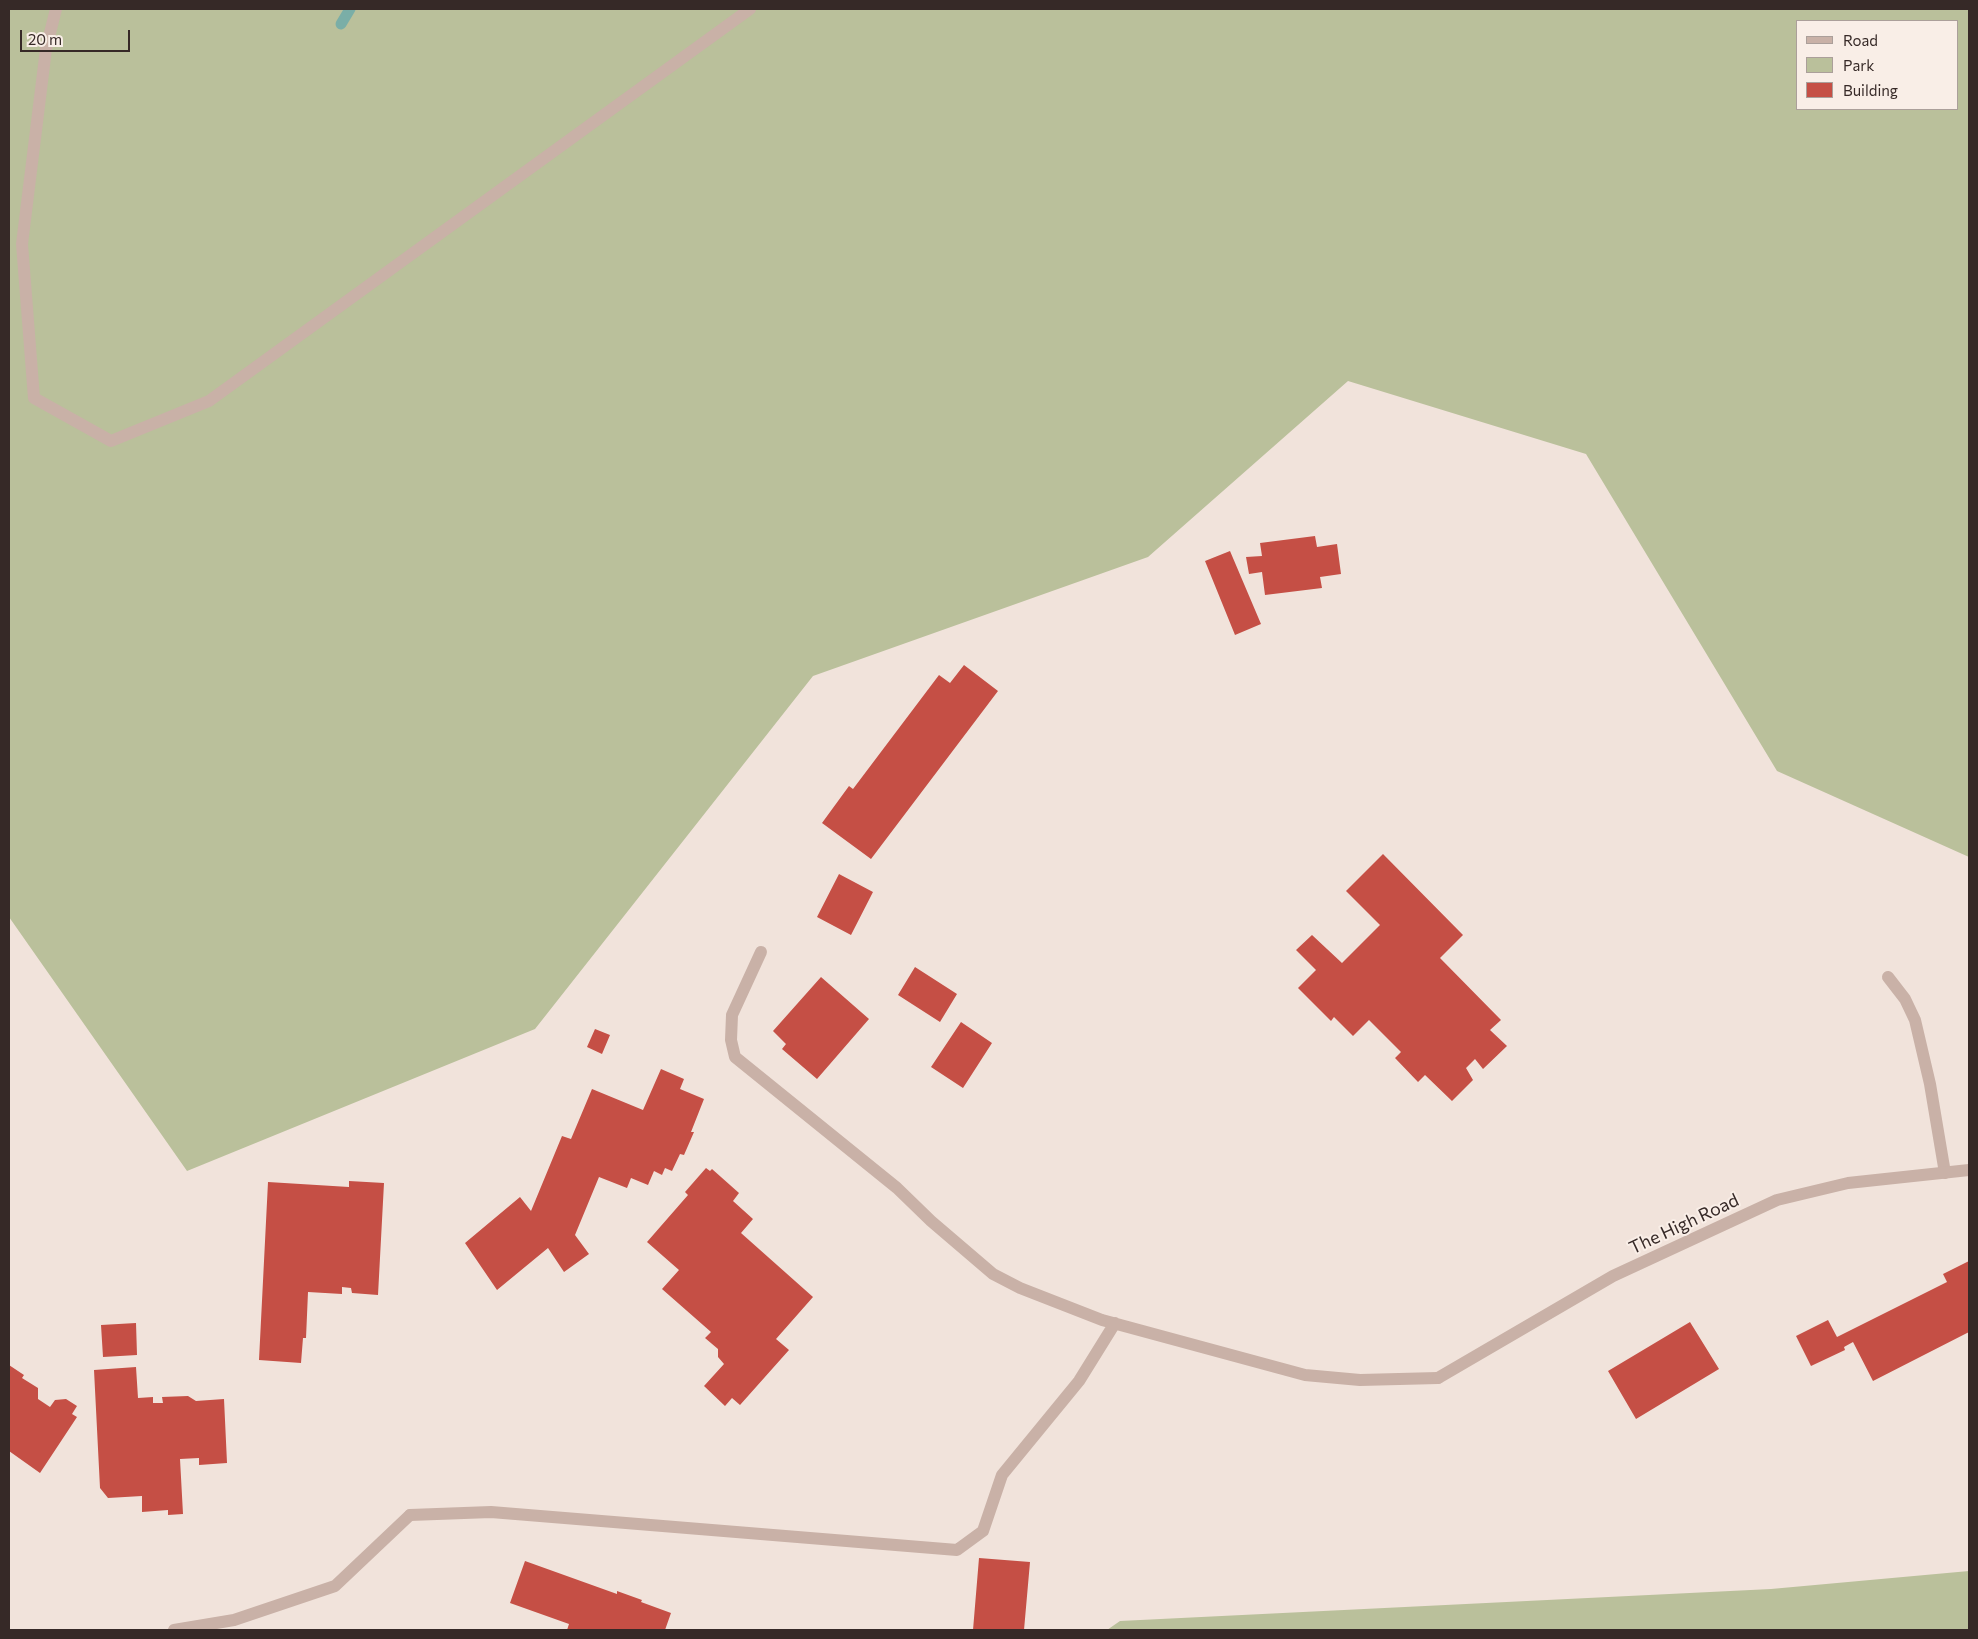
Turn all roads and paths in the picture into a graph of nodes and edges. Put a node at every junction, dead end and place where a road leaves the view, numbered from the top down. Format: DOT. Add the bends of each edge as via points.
graph roads {
  1 [pos="56,9"];
  2 [pos="750,9"];
  3 [pos="761,952"];
  4 [pos="1888,977"];
  5 [pos="1969,1170"];
  6 [pos="1944,1173"];
  7 [pos="1115,1323"];
  8 [pos="174,1630"];
  1 -- 2 [label="street" via="46,49 22,244 34,398 111,440 209,401"];
  3 -- 7 [label="street" via="732,1016 731,1040 735,1057 897,1188 930,1221 994,1274 1020,1288"];
  4 -- 6 [label="street" via="1905,999 1915,1020 1930,1084"];
  5 -- 6 [label="street, The High Road"];
  6 -- 7 [label="street, The High Road" via="1848,1183 1777,1200 1613,1276 1438,1378 1360,1380 1305,1375"];
  7 -- 8 [label="street" via="1079,1382 1002,1475 983,1531 957,1550 491,1512 410,1515 335,1586 234,1620"];
}
